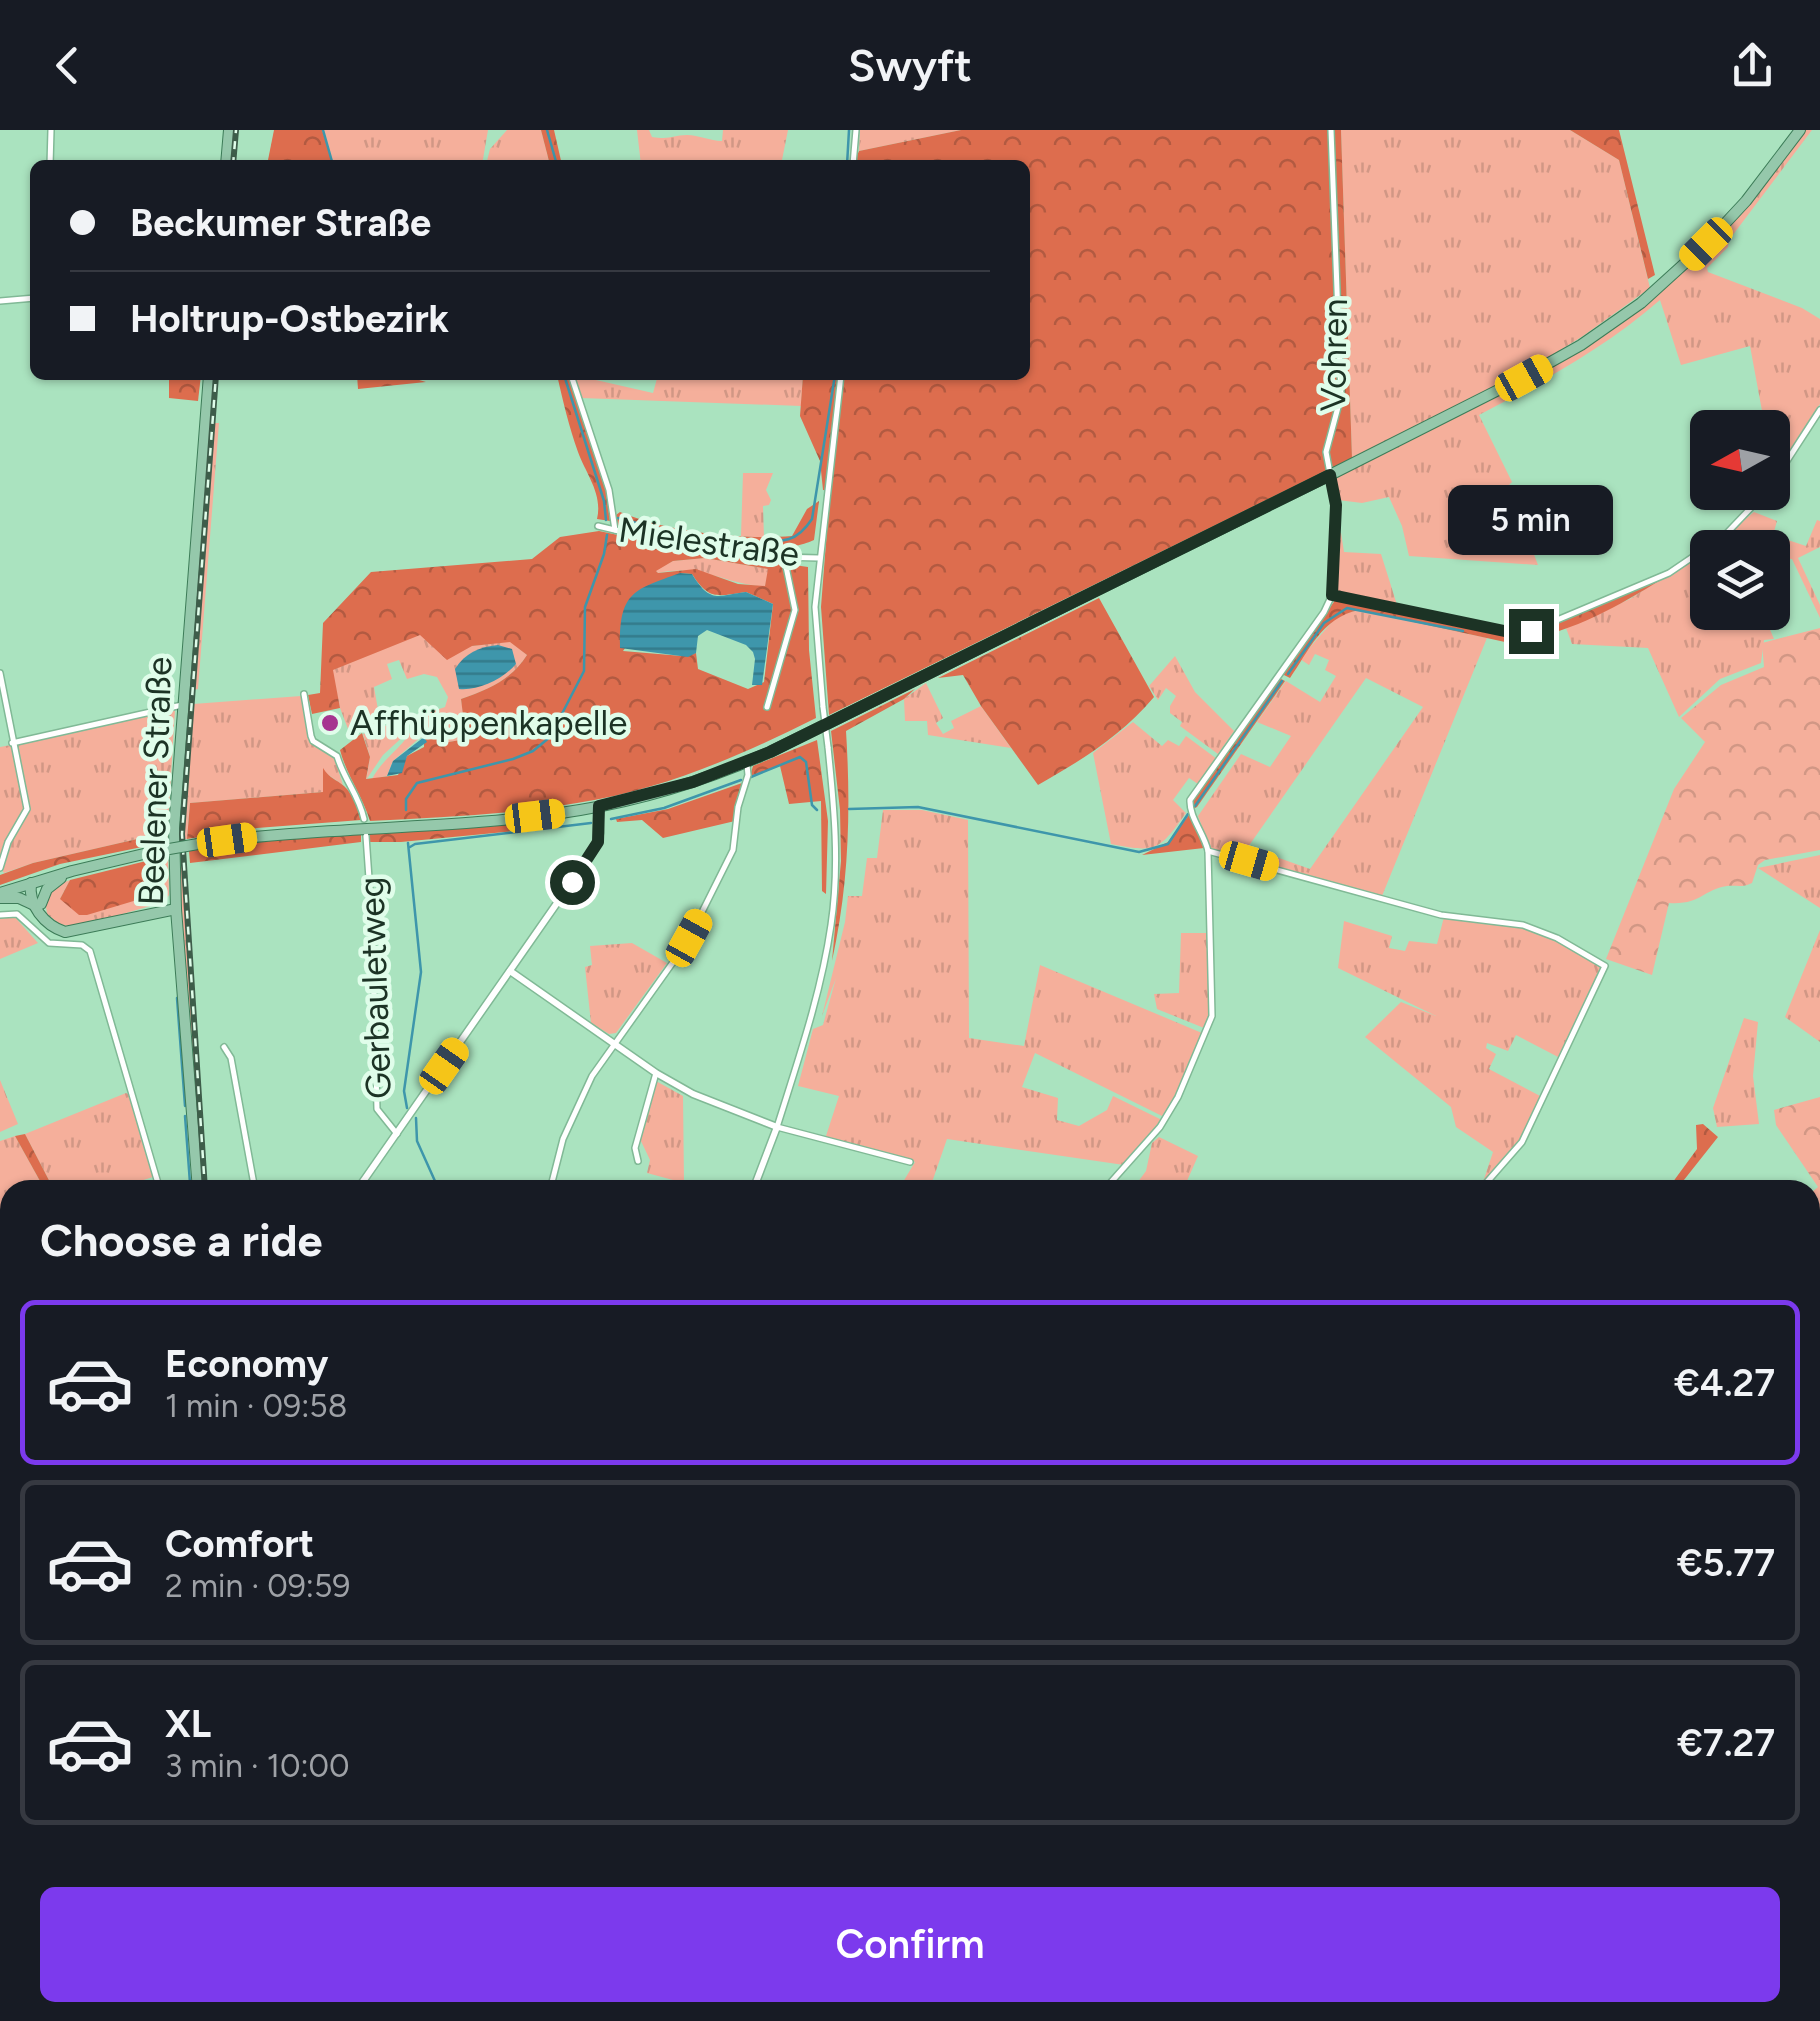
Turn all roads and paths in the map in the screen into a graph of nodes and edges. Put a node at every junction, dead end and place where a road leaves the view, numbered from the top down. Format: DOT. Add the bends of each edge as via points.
graph roads {
  1 [pos="52,130"];
  2 [pos="228,130"];
  3 [pos="856,130"];
  4 [pos="1331,130"];
  5 [pos="1800,130"];
  6 [pos="50,160"];
  7 [pos="226,160"];
  8 [pos="853,160"];
  9 [pos="30,298"];
  10 [pos="0,300"];
  11 [pos="209,380"];
  12 [pos="573,380"];
  13 [pos="840,380"];
  14 [pos="1820,410"];
  15 [pos="1790,456"];
  16 [pos="1330,475"];
  17 [pos="1748,510"];
  18 [pos="598,526"];
  19 [pos="615,530"];
  20 [pos="784,558"];
  21 [pos="819,558"];
  22 [pos="1332,595"];
  23 [pos="0,673"];
  24 [pos="304,694"];
  25 [pos="182,704"];
  26 [pos="767,707"];
  27 [pos="12,743"];
  28 [pos="746,763"];
  29 [pos="599,806"];
  30 [pos="364,819"];
  31 [pos="366,836"];
  32 [pos="1208,851"];
  33 [pos="0,868"];
  34 [pos="72,871"];
  35 [pos="31,883"];
  36 [pos="0,896"];
  37 [pos="38,905"];
  38 [pos="176,909"];
  39 [pos="0,915"];
  40 [pos="510,972"];
  41 [pos="613,1044"];
  42 [pos="224,1046"];
  43 [pos="656,1073"];
  44 [pos="777,1127"];
  45 [pos="397,1134"];
  46 [pos="638,1161"];
  47 [pos="910,1162"];
  48 [pos="157,1180"];
  49 [pos="197,1180"];
  50 [pos="253,1180"];
  51 [pos="367,1180"];
  52 [pos="553,1180"];
  53 [pos="757,1180"];
  54 [pos="1113,1180"];
  55 [pos="1489,1180"];
  1 -- 6 [label="street"];
  2 -- 7 [label="main road"];
  3 -- 8 [label="street"];
  4 -- 16 [label="street, Vohren" via="1341,396 1326,452"];
  5 -- 16 [label="main road" via="1706,244 1610,325 1524,378"];
  9 -- 10 [label="street"];
  11 -- 25 [label="main road, Beelener Straße"];
  12 -- 19 [label="street" via="609,490"];
  13 -- 21 [label="street"];
  14 -- 15 [label="street"];
  16 -- 22 [label="street, Vohren" via="1336,505"];
  16 -- 28 [label="main road"];
  17 -- 22 [label="street" via="1669,573 1531,631"];
  18 -- 19 [label="street, Mielestraße"];
  19 -- 20 [label="street, Mielestraße"];
  20 -- 21 [label="street, Mielestraße"];
  20 -- 26 [label="street" via="795,610"];
  21 -- 44 [label="street, bridge" via="815,607 836,860 818,993"];
  22 -- 32 [label="street, Vohren" via="1190,800"];
  23 -- 27 [label="street"];
  24 -- 30 [label="street" via="311,736 338,756"];
  25 -- 27 [label="street"];
  25 -- 38 [label="main road, Beelener Straße"];
  27 -- 33 [label="street" via="27,808"];
  28 -- 29 [label="main road"];
  28 -- 41 [label="street" via="733,850 686,944"];
  29 -- 34 [label="main road, bridge" via="303,831 198,844"];
  29 -- 40 [label="street" via="594,850"];
  31 -- 45 [label="street, Gerbauletweg" via="376,1109"];
  32 -- 54 [label="street" via="1212,1016 1160,1126"];
  32 -- 55 [label="street" via="1441,915 1523,925 1604,966 1522,1142"];
  34 -- 35 [label="main road"];
  34 -- 37 [label="main road" via="50,885"];
  35 -- 36 [label="main road"];
  35 -- 37 [label="main road"];
  36 -- 37 [label="main road"];
  37 -- 38 [label="main road" via="56,929 74,932"];
  38 -- 49 [label="main road, Beelener Straße"];
  39 -- 48 [label="street" via="17,914 54,945 90,951"];
  40 -- 41 [label="street"];
  40 -- 45 [label="street"];
  41 -- 43 [label="street"];
  41 -- 52 [label="street" via="566,1132"];
  42 -- 50 [label="street"];
  43 -- 44 [label="street"];
  43 -- 46 [label="street" via="634,1148"];
  44 -- 47 [label="street"];
  44 -- 53 [label="street"];
  45 -- 51 [label="street"];
}
